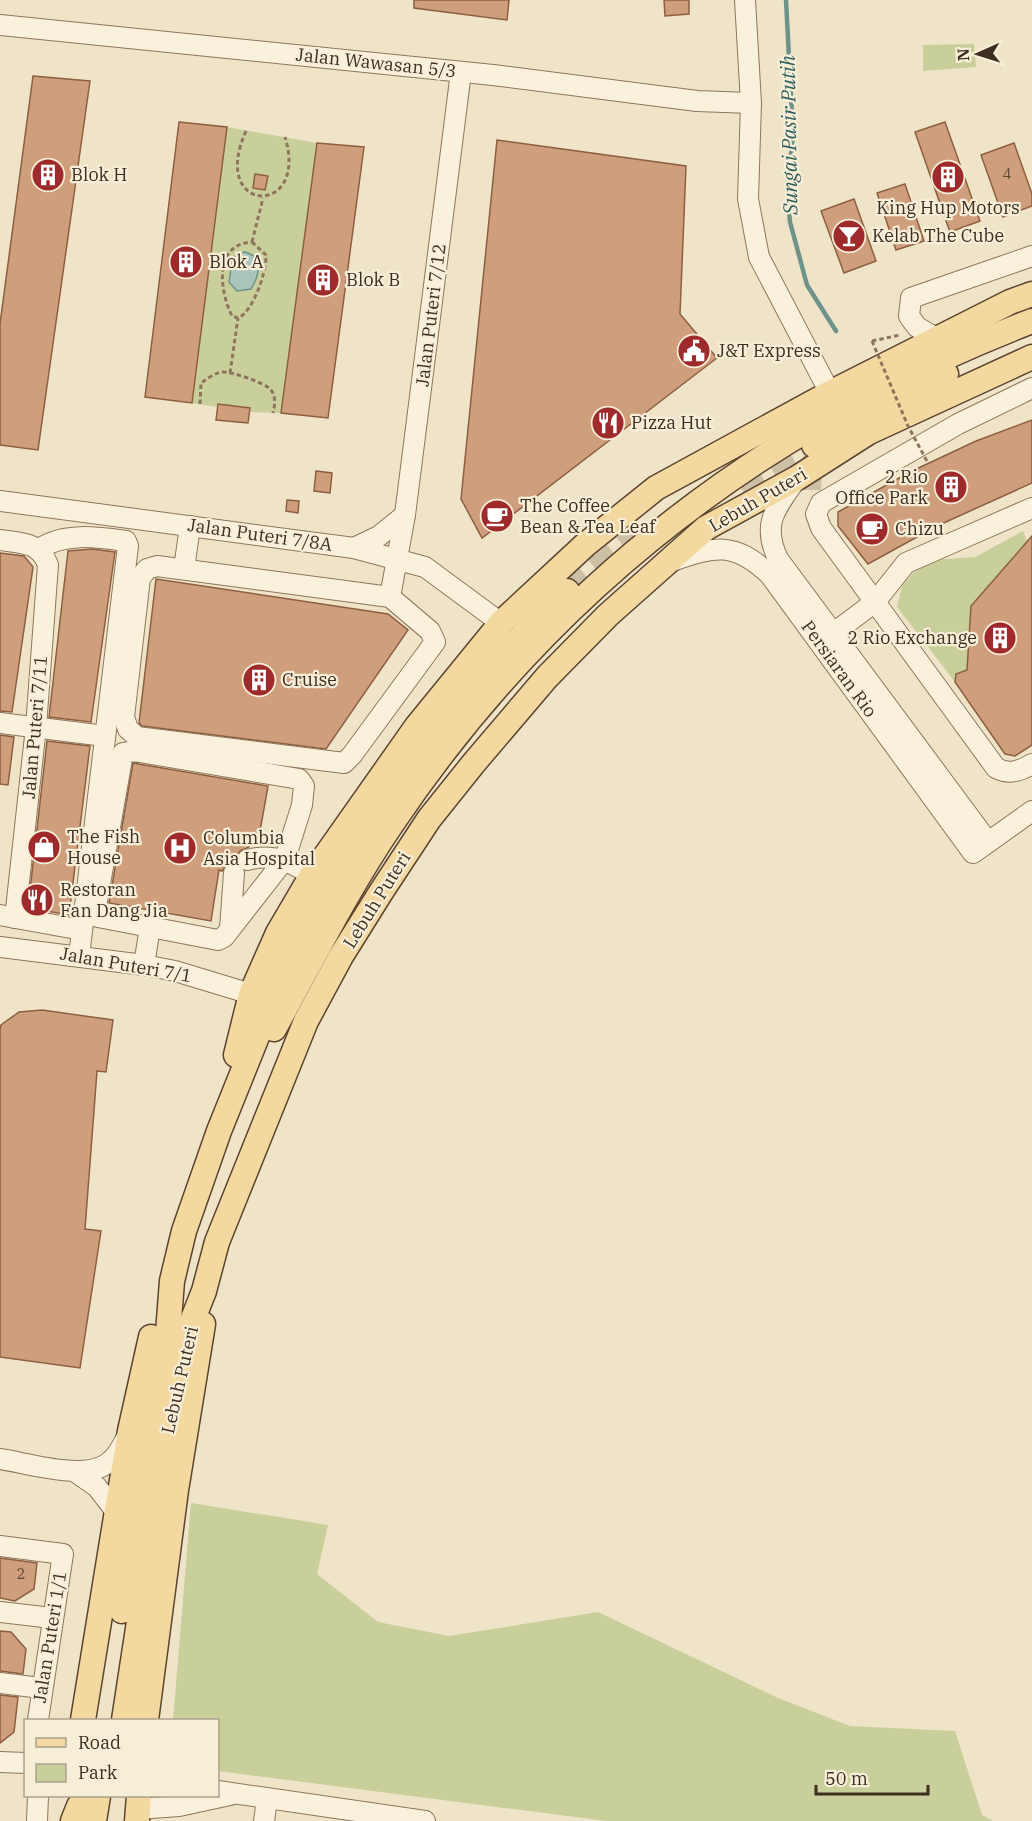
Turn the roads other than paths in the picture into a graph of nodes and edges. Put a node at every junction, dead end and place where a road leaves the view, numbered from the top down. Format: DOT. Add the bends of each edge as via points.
graph roads {
  1 [pos="746,0"];
  2 [pos="0,25"];
  3 [pos="461,72"];
  4 [pos="751,103"];
  5 [pos="1032,256"];
  6 [pos="1032,294"];
  7 [pos="1032,310"];
  8 [pos="1032,321"];
  9 [pos="1032,328"];
  10 [pos="938,339"];
  11 [pos="1032,357"];
  12 [pos="1032,388"];
  13 [pos="834,401"];
  14 [pos="814,445"];
  15 [pos="797,478"];
  16 [pos="0,501"];
  17 [pos="1032,508"];
  18 [pos="405,514"];
  19 [pos="190,526"];
  20 [pos="0,540"];
  21 [pos="34,546"];
  22 [pos="354,548"];
  23 [pos="398,558"];
  24 [pos="670,562"];
  25 [pos="425,567"];
  26 [pos="184,569"];
  27 [pos="567,591"];
  28 [pos="390,597"];
  29 [pos="874,602"];
  30 [pos="501,623"];
  31 [pos="826,639"];
  32 [pos="0,723"];
  33 [pos="36,727"];
  34 [pos="105,736"];
  35 [pos="1032,764"];
  36 [pos="1032,811"];
  37 [pos="285,859"];
  38 [pos="312,874"];
  39 [pos="7,916"];
  40 [pos="150,927"];
  41 [pos="230,929"];
  42 [pos="82,930"];
  43 [pos="0,947"];
  44 [pos="79,956"];
  45 [pos="144,965"];
  46 [pos="251,993"];
  47 [pos="219,1131"];
  48 [pos="172,1281"];
  49 [pos="204,1291"];
  50 [pos="130,1431"];
  51 [pos="0,1459"];
  52 [pos="75,1471"];
  53 [pos="150,1478"];
  54 [pos="117,1513"];
  55 [pos="0,1546"];
  56 [pos="0,1612"];
  57 [pos="52,1618"];
  58 [pos="0,1683"];
  59 [pos="41,1688"];
  60 [pos="38,1719"];
  61 [pos="83,1719"];
  62 [pos="108,1719"];
  63 [pos="124,1719"];
  64 [pos="146,1719"];
  65 [pos="0,1762"];
  66 [pos="24,1763"];
  67 [pos="224,1793"];
  68 [pos="38,1797"];
  69 [pos="98,1797"];
  70 [pos="114,1797"];
  71 [pos="214,1797"];
  72 [pos="267,1800"];
  73 [pos="138,1808"];
  74 [pos="171,1814"];
  75 [pos="345,1816"];
  76 [pos="37,1821"];
  77 [pos="94,1821"];
  78 [pos="111,1821"];
  79 [pos="264,1821"];
  80 [pos="425,1821"];
  1 -- 4 [label="street"];
  2 -- 3 [label="street, Jalan Wawasan 5/3"];
  3 -- 4 [label="street, Jalan Wawasan 5/3" via="697,101"];
  3 -- 18 [label="street, Jalan Puteri 7/12"];
  4 -- 13 [label="street" via="748,199 759,257"];
  5 -- 10 [label="street" via="911,298 909,316 917,327"];
  6 -- 10 [label="main road"];
  7 -- 13 [label="main road"];
  8 -- 13 [label="main road" via="887,384"];
  9 -- 14 [label="main road, Lebuh Puteri"];
  10 -- 13 [label="main road"];
  11 -- 15 [label="main road, Lebuh Puteri" via="869,432"];
  12 -- 29 [label="street" via="958,424 821,503 816,514 821,528"];
  13 -- 30 [label="main road" via="656,488 611,522"];
  13 -- 47 [label="main road" via="729,478 602,580 498,688 385,834 344,900"];
  15 -- 24 [label="main road, Lebuh Puteri" via="706,528"];
  15 -- 31 [label="street, Persiaran Rio" via="774,511 771,544"];
  16 -- 19 [label="street, Jalan Puteri 7/8A"];
  17 -- 29 [label="street" via="906,563"];
  18 -- 22 [label="street" via="379,536"];
  18 -- 23 [label="street, Jalan Puteri 7/12"];
  18 -- 25 [label="street" via="413,550"];
  19 -- 22 [label="street, Jalan Puteri 7/8A"];
  19 -- 26 [label="street"];
  20 -- 21 [label="street"];
  21 -- 33 [label="street, Jalan Puteri 7/11" via="48,565 49,577"];
  21 -- 34 [label="street" via="66,537 126,542 128,546"];
  22 -- 23 [label="street, Jalan Puteri 7/8A"];
  23 -- 25 [label="street, Jalan Puteri 7/8A"];
  23 -- 28 [label="street, Jalan Puteri 7/12"];
  24 -- 31 [label="street, Persiaran Rio" via="709,549 741,552 770,574"];
  24 -- 49 [label="main road, Lebuh Puteri" via="608,615 540,686 429,819 381,892 306,1021 230,1206"];
  25 -- 30 [label="street, Jalan Puteri 7/8A"];
  26 -- 28 [label="street"];
  26 -- 28 [label="street" via="157,566 147,569 140,578 124,717 128,729 137,736 344,763 435,642 430,630"];
  27 -- 47 [label="main road" via="496,663 429,742 329,885 287,962"];
  29 -- 31 [label="street"];
  29 -- 35 [label="street" via="996,768 1014,772"];
  30 -- 38 [label="main road" via="417,726"];
  31 -- 36 [label="street, Persiaran Rio" via="980,848"];
  32 -- 33 [label="street"];
  33 -- 34 [label="street"];
  33 -- 39 [label="street, Jalan Puteri 7/11"];
  34 -- 42 [label="street"];
  37 -- 38 [label="street"];
  37 -- 40 [label="street" via="304,792 299,778 159,754 123,753 95,912 98,917"];
  37 -- 41 [label="street"];
  37 -- 41 [label="street" via="257,857 240,866"];
  38 -- 46 [label="main road" via="278,933"];
  39 -- 42 [label="street"];
  40 -- 41 [label="street" via="218,940"];
  40 -- 45 [label="street"];
  42 -- 44 [label="street"];
  43 -- 44 [label="street, Jalan Puteri 7/1"];
  44 -- 45 [label="street, Jalan Puteri 7/1"];
  45 -- 46 [label="street, Jalan Puteri 7/1"];
  46 -- 47 [label="main road"];
  47 -- 48 [label="main road, Lebuh Puteri" via="184,1231"];
  48 -- 50 [label="main road" via="152,1333"];
  48 -- 53 [label="main road, Lebuh Puteri"];
  49 -- 53 [label="main road, Lebuh Puteri" via="187,1334"];
  49 -- 64 [label="main road" via="202,1338 176,1490"];
  50 -- 52 [label="street" via="117,1455 108,1462"];
  50 -- 54 [label="main road"];
  51 -- 52 [label="street"];
  52 -- 54 [label="street" via="97,1487"];
  53 -- 62 [label="main road, Lebuh Puteri"];
  53 -- 63 [label="main road, Lebuh Puteri"];
  54 -- 61 [label="main road"];
  55 -- 57 [label="street, Jalan Puteri 1/1" via="63,1554"];
  56 -- 57 [label="street"];
  57 -- 59 [label="street, Jalan Puteri 1/1"];
  58 -- 59 [label="street"];
  59 -- 60 [label="street, Jalan Puteri 1/1"];
  65 -- 66 [label="street"];
  67 -- 72 [label="street"];
  68 -- 76 [label="street"];
  69 -- 77 [label="main road"];
  70 -- 78 [label="main road"];
  71 -- 74 [label="street"];
  72 -- 75 [label="street"];
  72 -- 79 [label="street"];
  73 -- 74 [label="street"];
  75 -- 80 [label="street"];
}
